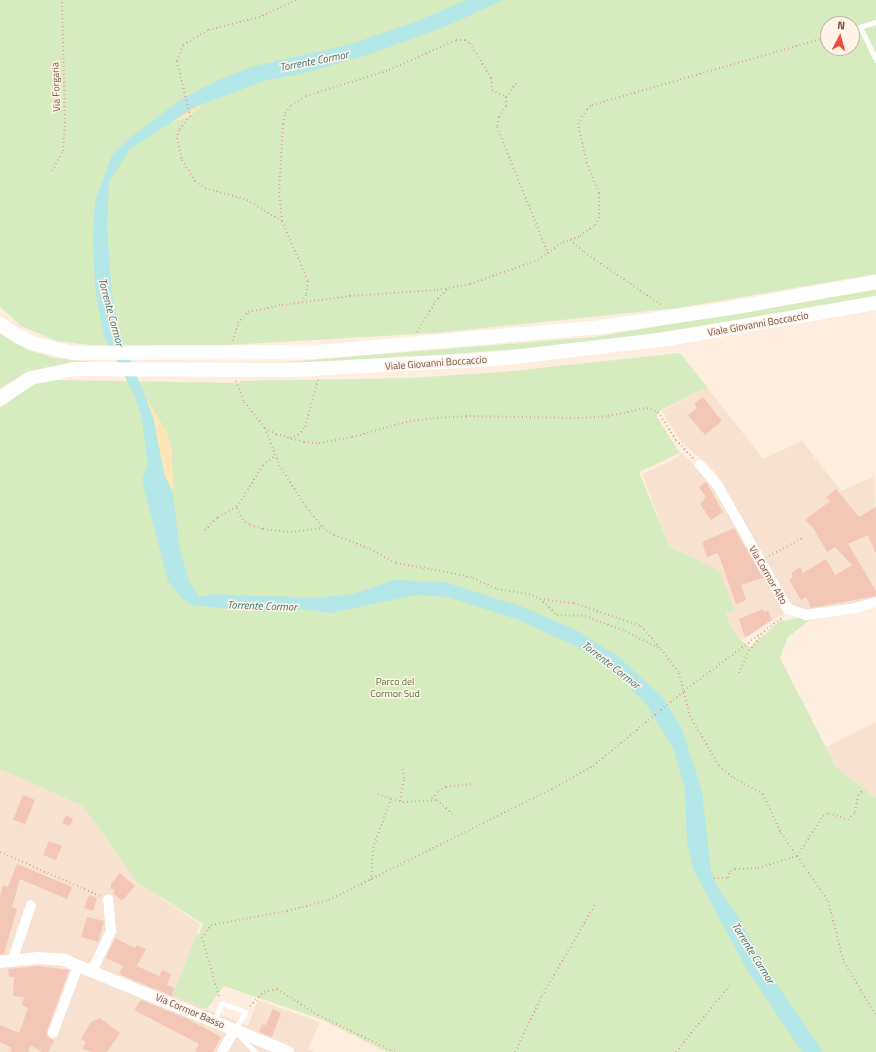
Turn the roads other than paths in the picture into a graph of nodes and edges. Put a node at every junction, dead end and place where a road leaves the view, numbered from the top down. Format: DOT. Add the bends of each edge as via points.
graph roads {
  1 [pos="876,22"];
  2 [pos="876,60"];
  3 [pos="876,282"];
  4 [pos="876,303"];
  5 [pos="0,324"];
  6 [pos="0,398"];
  7 [pos="700,465"];
  8 [pos="876,602"];
  9 [pos="108,899"];
  10 [pos="31,905"];
  11 [pos="6,962"];
  12 [pos="78,966"];
  13 [pos="92,971"];
  14 [pos="214,1021"];
  15 [pos="234,1030"];
  16 [pos="53,1033"];
  17 [pos="222,1052"];
  18 [pos="255,1052"];
  19 [pos="288,1052"];
  1 -- 2 [label="lane" via="860,27"];
  3 -- 5 [label="main road, Viale Giovanni Boccaccio" via="679,316 586,329 411,346 262,354 73,353 35,344 18,337"];
  4 -- 6 [label="main road, Viale Giovanni Boccaccio" via="592,350 413,365 265,370 74,369 31,378"];
  7 -- 8 [label="street, Via Cormor Alto" via="718,486 784,604 792,612 806,615 855,608"];
  9 -- 13 [label="street" via="111,931"];
  10 -- 11 [label="street, Via Cormor Basso"];
  11 -- 12 [label="street, Via Cormor Basso" via="55,959"];
  12 -- 13 [label="street, Via Cormor Basso"];
  12 -- 16 [label="street"];
  13 -- 14 [label="street, Via Cormor Basso"];
  14 -- 15 [label="street, Via Cormor Basso"];
  14 -- 15 [label="lane" via="222,1003 245,1012"];
  15 -- 17 [label="street"];
  15 -- 18 [label="lane"];
  15 -- 19 [label="street, Via Cormor Basso"];
}
